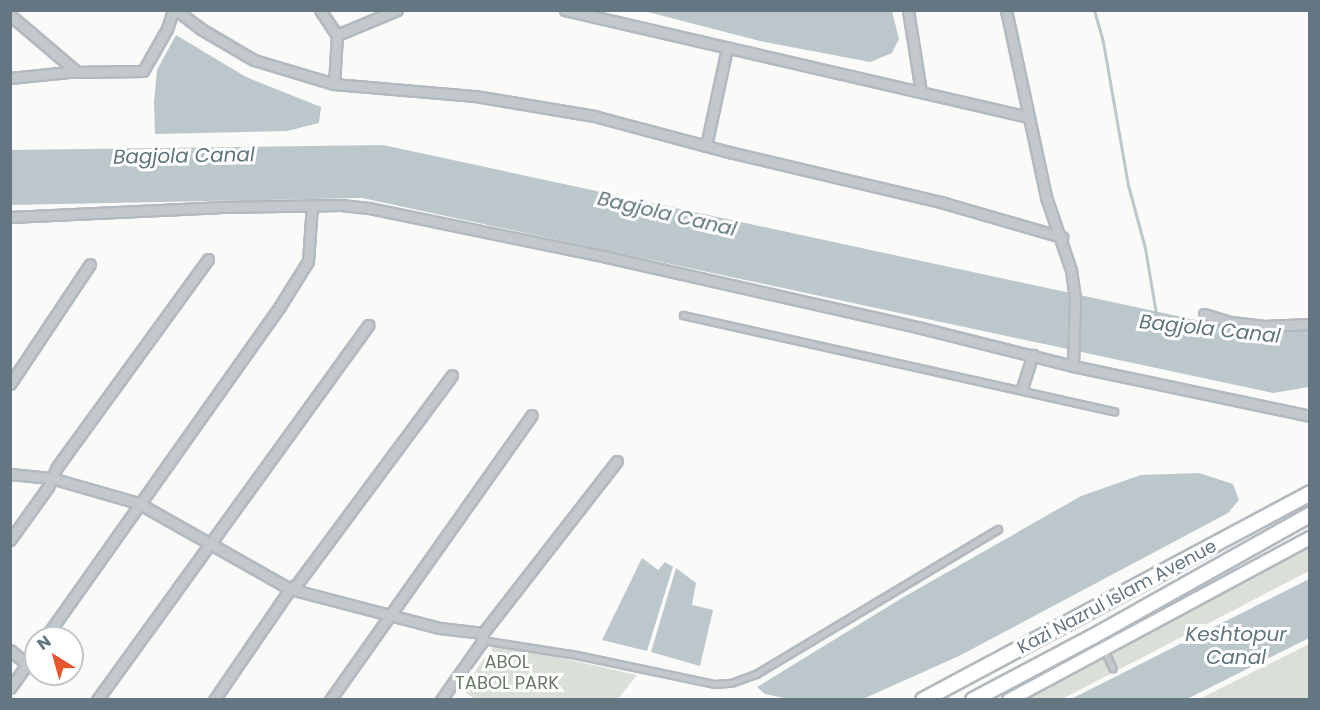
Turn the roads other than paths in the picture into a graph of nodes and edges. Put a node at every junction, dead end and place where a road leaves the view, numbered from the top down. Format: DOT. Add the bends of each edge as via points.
graph roads {
  1 [pos="174,10"];
  2 [pos="320,10"];
  3 [pos="397,10"];
  4 [pos="565,10"];
  5 [pos="908,10"];
  6 [pos="1006,10"];
  7 [pos="11,12"];
  8 [pos="337,35"];
  9 [pos="727,48"];
  10 [pos="77,72"];
  11 [pos="10,78"];
  12 [pos="334,84"];
  13 [pos="921,92"];
  14 [pos="1028,117"];
  15 [pos="706,146"];
  16 [pos="312,205"];
  17 [pos="10,217"];
  18 [pos="1062,237"];
  19 [pos="208,260"];
  20 [pos="90,264"];
  21 [pos="1203,314"];
  22 [pos="683,315"];
  23 [pos="1310,324"];
  24 [pos="368,325"];
  25 [pos="1033,356"];
  26 [pos="1072,362"];
  27 [pos="452,375"];
  28 [pos="10,384"];
  29 [pos="1022,388"];
  30 [pos="1114,411"];
  31 [pos="532,415"];
  32 [pos="1310,416"];
  33 [pos="617,461"];
  34 [pos="10,474"];
  35 [pos="51,478"];
  36 [pos="1310,493"];
  37 [pos="138,503"];
  38 [pos="1310,516"];
  39 [pos="998,529"];
  40 [pos="1310,538"];
  41 [pos="10,540"];
  42 [pos="209,543"];
  43 [pos="290,589"];
  44 [pos="391,614"];
  45 [pos="53,626"];
  46 [pos="483,637"];
  47 [pos="1104,649"];
  48 [pos="10,650"];
  49 [pos="24,661"];
  50 [pos="1113,668"];
  51 [pos="24,669"];
  52 [pos="10,688"];
  53 [pos="97,699"];
  54 [pos="214,699"];
  55 [pos="330,699"];
  56 [pos="441,699"];
  57 [pos="923,699"];
  58 [pos="973,699"];
  59 [pos="1009,699"];
  1 -- 10 [label="street" via="143,71"];
  1 -- 12 [label="street" via="254,60"];
  2 -- 8 [label="street"];
  3 -- 8 [label="street"];
  4 -- 9 [label="street"];
  5 -- 13 [label="street"];
  6 -- 14 [label="street"];
  7 -- 10 [label="street"];
  8 -- 12 [label="street"];
  9 -- 13 [label="street"];
  9 -- 15 [label="street"];
  10 -- 11 [label="street"];
  12 -- 15 [label="street" via="524,102"];
  13 -- 14 [label="street"];
  14 -- 18 [label="street" via="1046,197"];
  15 -- 18 [label="street" via="944,203"];
  16 -- 17 [label="street"];
  16 -- 25 [label="street" via="341,205 417,216"];
  16 -- 37 [label="street" via="308,261"];
  18 -- 26 [label="street" via="1075,298"];
  19 -- 35 [label="street"];
  20 -- 28 [label="street"];
  21 -- 23 [label="street" via="1264,326"];
  22 -- 29 [label="lane"];
  24 -- 42 [label="street"];
  25 -- 26 [label="street"];
  25 -- 29 [label="street"];
  26 -- 32 [label="street"];
  27 -- 43 [label="street"];
  29 -- 30 [label="lane"];
  31 -- 44 [label="street"];
  33 -- 46 [label="street"];
  34 -- 35 [label="street"];
  35 -- 37 [label="street"];
  35 -- 41 [label="street"];
  36 -- 57 [label="main road, Kazi Nazrul Islam Avenue"];
  37 -- 42 [label="street"];
  37 -- 45 [label="street"];
  38 -- 58 [label="main road, Kazi Nazrul Islam Avenue"];
  39 -- 46 [label="lane" via="756,674 731,683 715,684"];
  40 -- 47 [label="street"];
  42 -- 43 [label="street"];
  42 -- 53 [label="street"];
  43 -- 44 [label="street"];
  43 -- 54 [label="street"];
  44 -- 46 [label="street"];
  44 -- 55 [label="street"];
  46 -- 56 [label="street"];
  47 -- 50 [label="lane"];
  47 -- 59 [label="street"];
  48 -- 49 [label="street"];
  51 -- 52 [label="street"];
}
